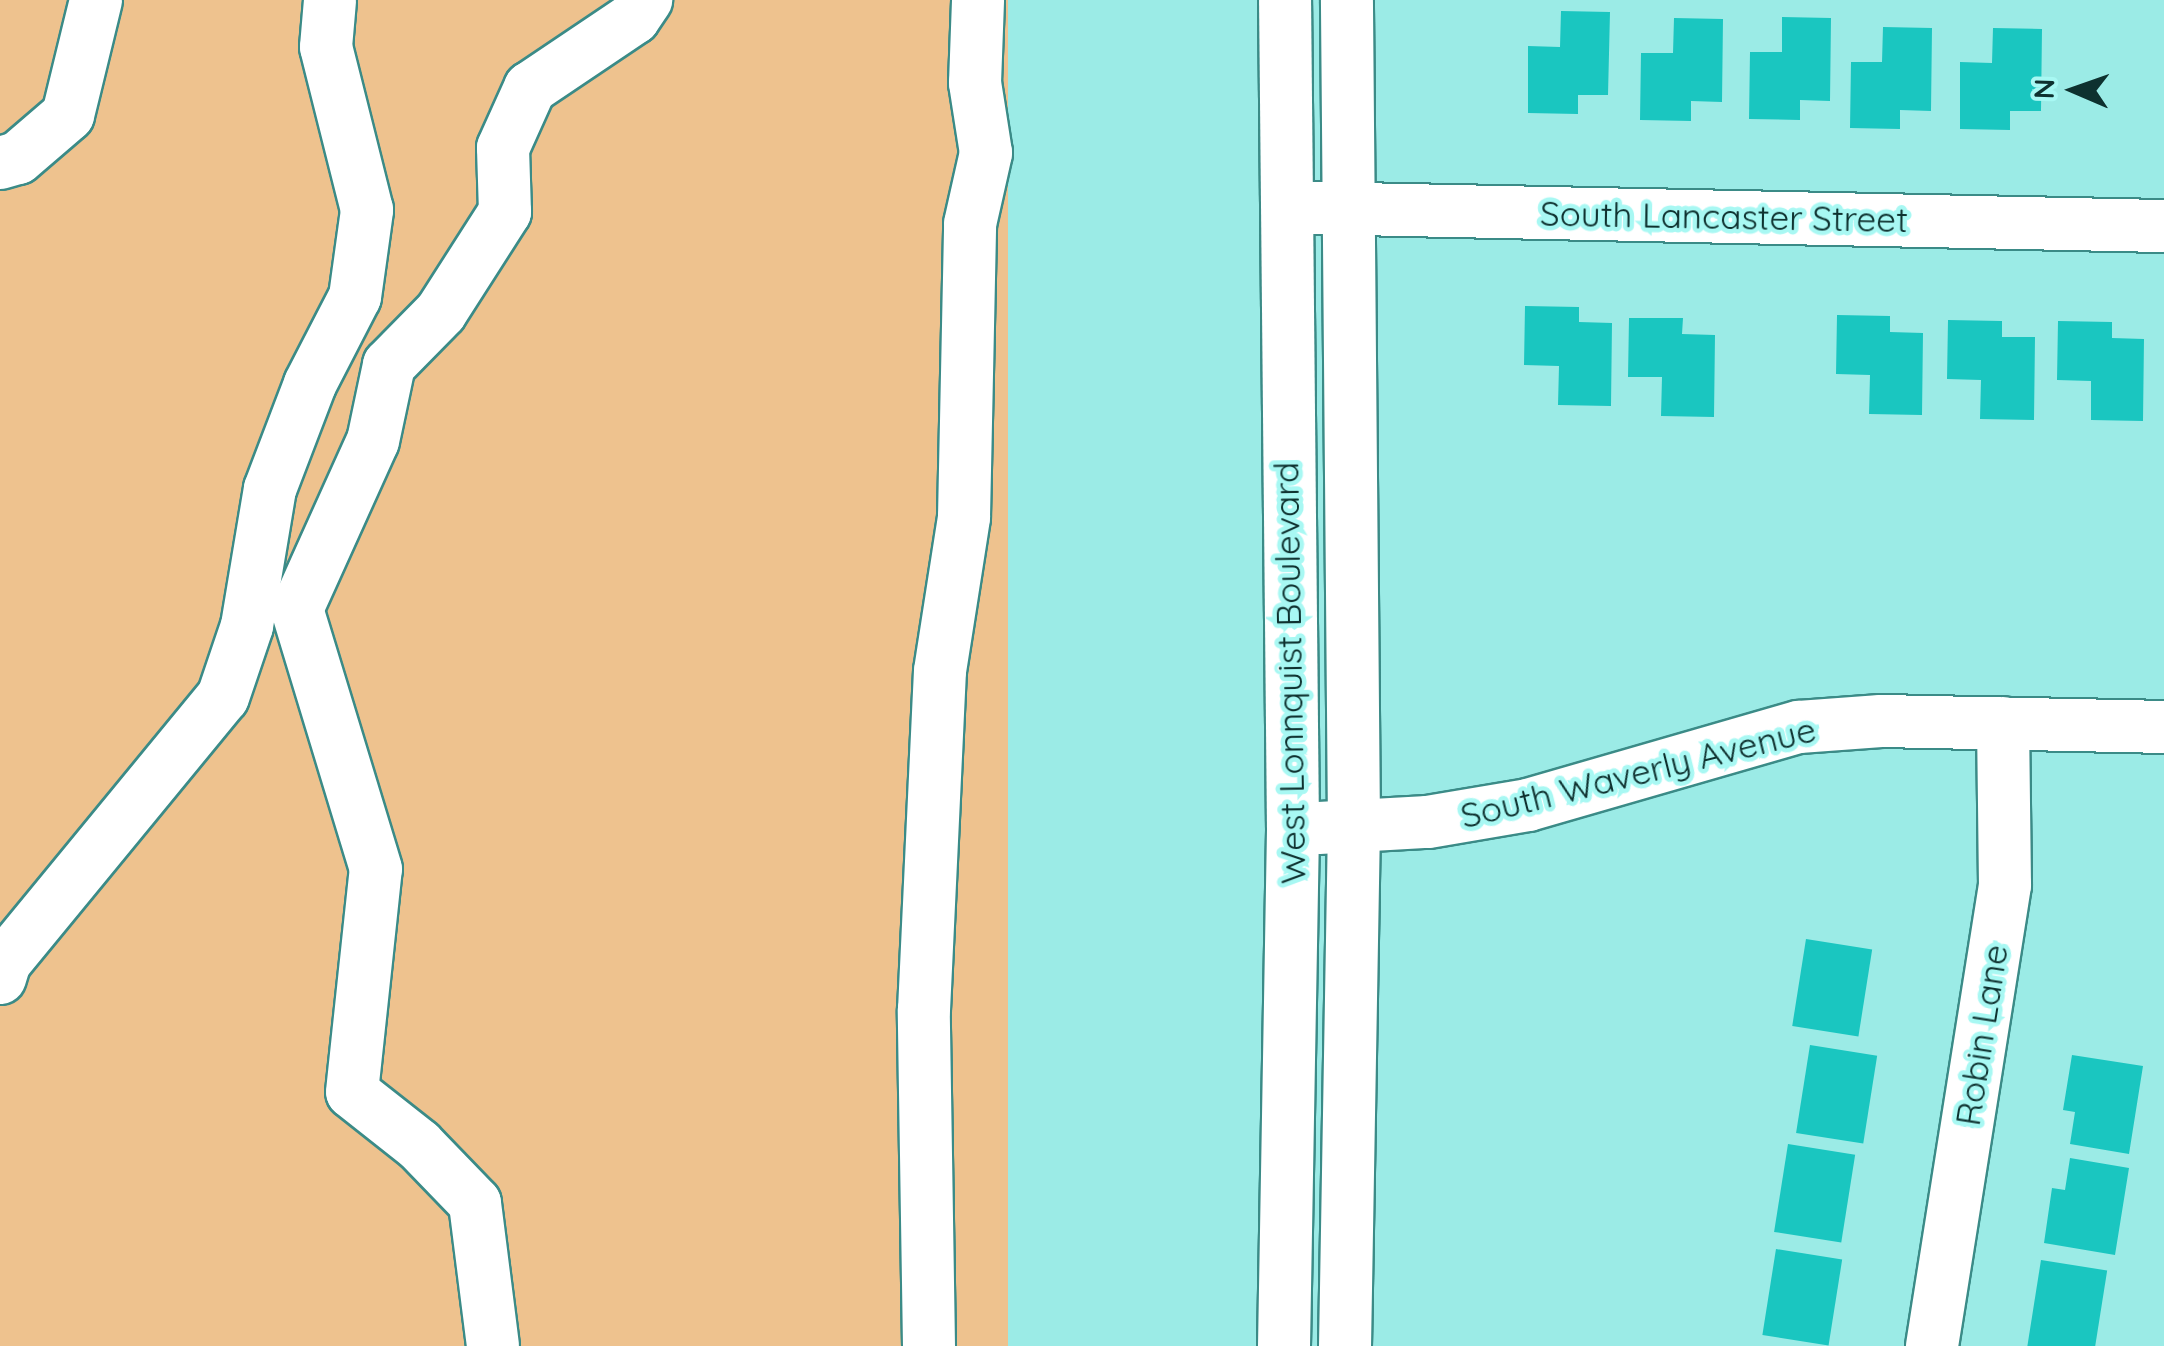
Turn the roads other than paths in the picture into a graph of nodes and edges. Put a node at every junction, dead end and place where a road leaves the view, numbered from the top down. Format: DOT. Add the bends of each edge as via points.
graph roads {
  1 [pos="96,0"];
  2 [pos="330,0"];
  3 [pos="646,0"];
  4 [pos="978,0"];
  5 [pos="1285,0"];
  6 [pos="1347,0"];
  7 [pos="0,163"];
  8 [pos="1346,207"];
  9 [pos="1283,208"];
  10 [pos="2164,226"];
  11 [pos="2003,723"];
  12 [pos="2164,727"];
  13 [pos="1354,826"];
  14 [pos="1293,829"];
  15 [pos="0,978"];
  16 [pos="493,1346"];
  17 [pos="929,1346"];
  18 [pos="1284,1346"];
  19 [pos="1344,1346"];
  20 [pos="1932,1346"];
  1 -- 7 [label="street" via="68,115 18,158"];
  2 -- 15 [label="street" via="326,47 367,210 354,297 310,384 270,488 246,626 223,697 5,962"];
  3 -- 16 [label="street" via="634,18 530,88 502,148 505,212 441,312 389,365 373,441 298,609 376,869 352,1092 419,1145 475,1203"];
  4 -- 17 [label="street" via="975,83 986,153 970,224 964,517 940,671 924,1010"];
  5 -- 9 [label="street, West Lonnquist Boulevard"];
  6 -- 8 [label="street, West Lonnquist Boulevard"];
  8 -- 9 [label="street, South Lancaster Street"];
  8 -- 10 [label="street, South Lancaster Street"];
  8 -- 13 [label="street, West Lonnquist Boulevard"];
  9 -- 14 [label="street, West Lonnquist Boulevard"];
  11 -- 12 [label="street, South Waverly Avenue"];
  11 -- 13 [label="street, South Waverly Avenue" via="1798,727 1528,805"];
  11 -- 20 [label="street, Robin Lane" via="2004,885"];
  13 -- 14 [label="street, South Waverly Avenue"];
  13 -- 19 [label="street, West Lonnquist Boulevard"];
  14 -- 18 [label="street, West Lonnquist Boulevard"];
}
